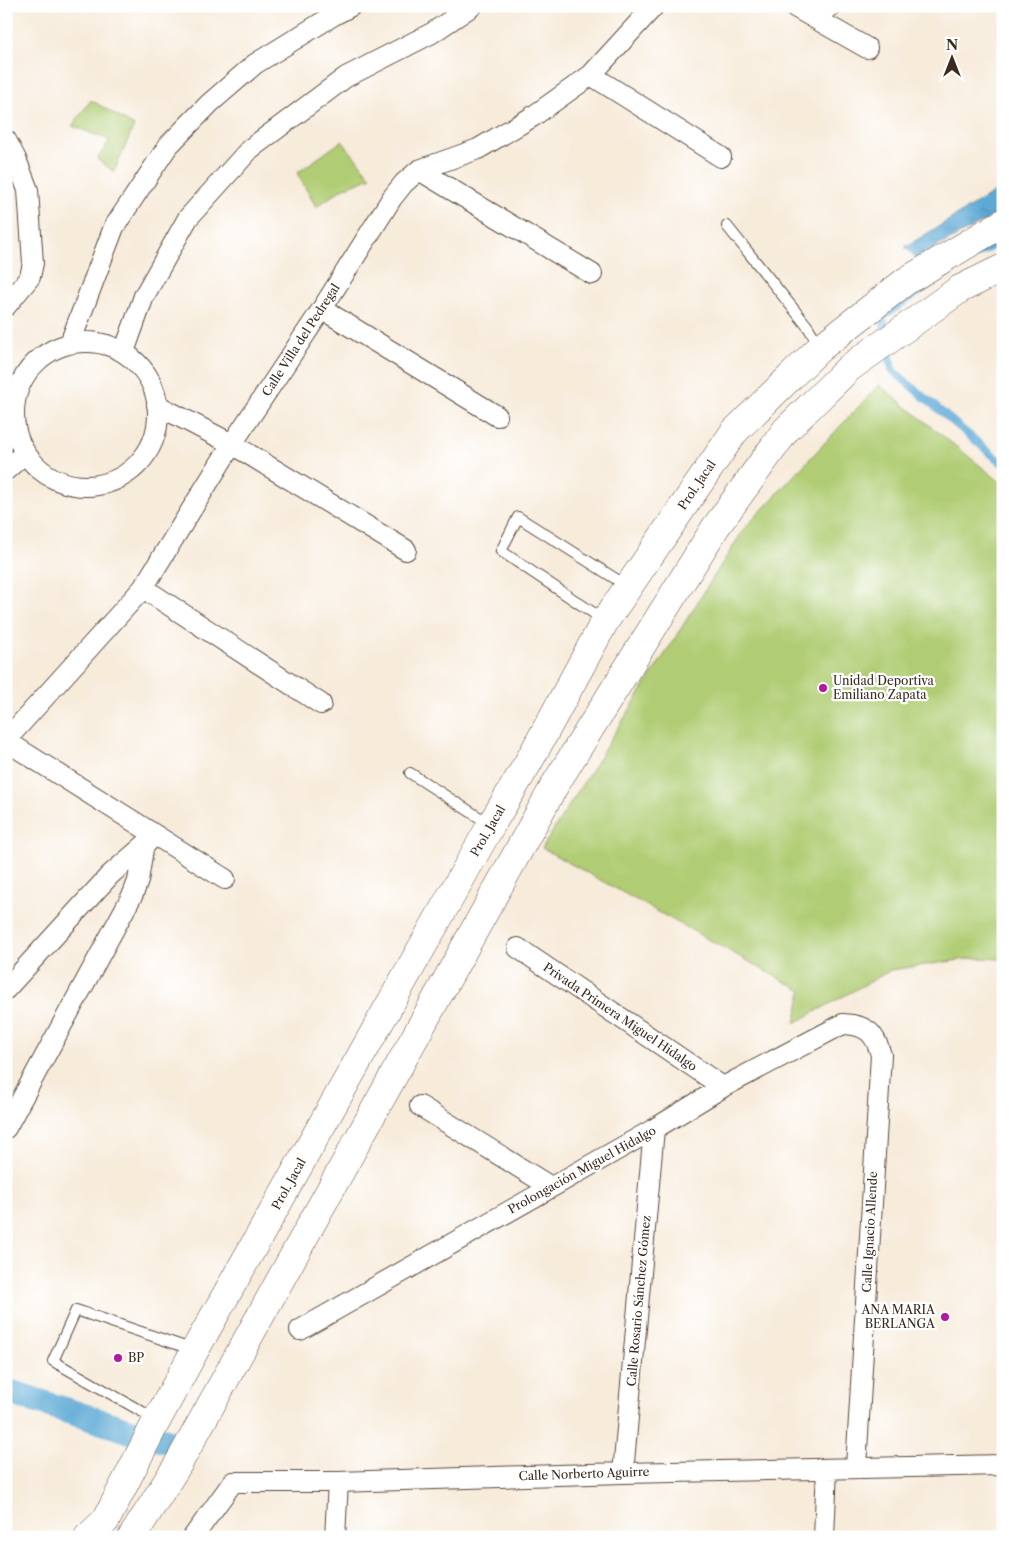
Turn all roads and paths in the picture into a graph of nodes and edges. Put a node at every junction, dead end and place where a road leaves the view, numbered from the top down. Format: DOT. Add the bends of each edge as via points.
graph roads {
  1 [pos="351,6"];
  2 [pos="472,6"];
  3 [pos="654,6"];
  4 [pos="793,6"];
  5 [pos="831,6"];
  6 [pos="814,18"];
  7 [pos="867,48"];
  8 [pos="591,75"];
  9 [pos="6,140"];
  10 [pos="721,156"];
  11 [pos="11,159"];
  12 [pos="419,170"];
  13 [pos="1003,223"];
  14 [pos="727,226"];
  15 [pos="1003,268"];
  16 [pos="592,274"];
  17 [pos="6,306"];
  18 [pos="322,310"];
  19 [pos="70,343"];
  20 [pos="820,348"];
  21 [pos="124,352"];
  22 [pos="157,405"];
  23 [pos="497,416"];
  24 [pos="10,426"];
  25 [pos="232,444"];
  26 [pos="25,453"];
  27 [pos="6,470"];
  28 [pos="406,550"];
  29 [pos="628,586"];
  30 [pos="143,588"];
  31 [pos="606,621"];
  32 [pos="321,704"];
  33 [pos="6,741"];
  34 [pos="528,763"];
  35 [pos="410,773"];
  36 [pos="556,783"];
  37 [pos="491,825"];
  38 [pos="148,842"];
  39 [pos="225,879"];
  40 [pos="518,948"];
  41 [pos="6,989"];
  42 [pos="867,1030"];
  43 [pos="723,1087"];
  44 [pos="420,1106"];
  45 [pos="6,1128"];
  46 [pos="654,1129"];
  47 [pos="551,1187"];
  48 [pos="300,1330"];
  49 [pos="195,1350"];
  50 [pos="157,1420"];
  51 [pos="1003,1464"];
  52 [pos="856,1468"];
  53 [pos="827,1469"];
  54 [pos="623,1473"];
  55 [pos="338,1482"];
  56 [pos="88,1537"];
  57 [pos="132,1537"];
  58 [pos="193,1537"];
  59 [pos="334,1537"];
  60 [pos="824,1537"];
  1 -- 19 [label="street" via="256,64 210,103 168,146 114,227"];
  2 -- 21 [label="street" via="432,32 346,77 250,149 188,218 144,296"];
  3 -- 8 [label="street, Calle Villa del Pedregal"];
  4 -- 6 [label="street"];
  5 -- 6 [label="street"];
  6 -- 7 [label="street"];
  8 -- 10 [label="street"];
  8 -- 12 [label="street, Calle Villa del Pedregal" via="532,117 478,149"];
  9 -- 11 [label="street"];
  11 -- 17 [label="street" via="28,190 33,263 30,277"];
  12 -- 16 [label="street"];
  12 -- 18 [label="street, Calle Villa del Pedregal" via="392,198"];
  13 -- 20 [label="street, Prol. Jacal" via="906,281"];
  14 -- 20 [label="lane" via="808,327"];
  15 -- 36 [label="street" via="960,288 849,368 786,430 715,528"];
  18 -- 23 [label="street"];
  18 -- 25 [label="street, Calle Villa del Pedregal"];
  19 -- 21 [label="street" via="97,342"];
  19 -- 24 [label="street" via="46,353 27,372 15,396"];
  20 -- 29 [label="street, Prol. Jacal" via="734,432"];
  21 -- 22 [label="street" via="146,372"];
  22 -- 25 [label="street"];
  22 -- 26 [label="street" via="158,427 147,454 126,475 98,486 67,485 40,471"];
  24 -- 26 [label="street"];
  25 -- 28 [label="street"];
  25 -- 30 [label="street, Calle Villa del Pedregal"];
  26 -- 27 [label="street"];
  29 -- 31 [label="street, Prol. Jacal"];
  29 -- 31 [label="lane" via="518,517 500,551"];
  30 -- 32 [label="street"];
  30 -- 33 [label="street, Calle Villa del Pedregal"];
  31 -- 34 [label="street, Prol. Jacal"];
  33 -- 38 [label="street"];
  34 -- 36 [label="street"];
  34 -- 37 [label="street, Prol. Jacal"];
  35 -- 37 [label="lane"];
  36 -- 57 [label="street" via="177,1466"];
  37 -- 49 [label="street, Prol. Jacal"];
  38 -- 39 [label="street"];
  38 -- 41 [label="street" via="110,875"];
  38 -- 45 [label="street" via="133,894"];
  40 -- 43 [label="street, Privada Primera Miguel Hidalgo"];
  42 -- 43 [label="street, Prolongación Miguel Hidalgo" via="843,1024"];
  42 -- 52 [label="street, Calle Ignacio Allende" via="877,1041 880,1055"];
  43 -- 46 [label="street, Prolongación Miguel Hidalgo"];
  44 -- 47 [label="street"];
  46 -- 47 [label="street, Prolongación Miguel Hidalgo"];
  46 -- 54 [label="street, Calle Rosario Sánchez Gómez"];
  47 -- 48 [label="street, Prolongación Miguel Hidalgo"];
  49 -- 50 [label="street, Prol. Jacal"];
  49 -- 50 [label="lane" via="76,1310 53,1362"];
  50 -- 56 [label="street, Prol. Jacal" via="106,1520"];
  51 -- 52 [label="street, Calle Norberto Aguirre"];
  52 -- 53 [label="street, Calle Norberto Aguirre"];
  53 -- 54 [label="street, Calle Norberto Aguirre"];
  53 -- 60 [label="street"];
  54 -- 55 [label="street, Calle Norberto Aguirre"];
  55 -- 58 [label="street, Calle Norberto Aguirre" via="233,1482"];
  55 -- 59 [label="street"];
}
